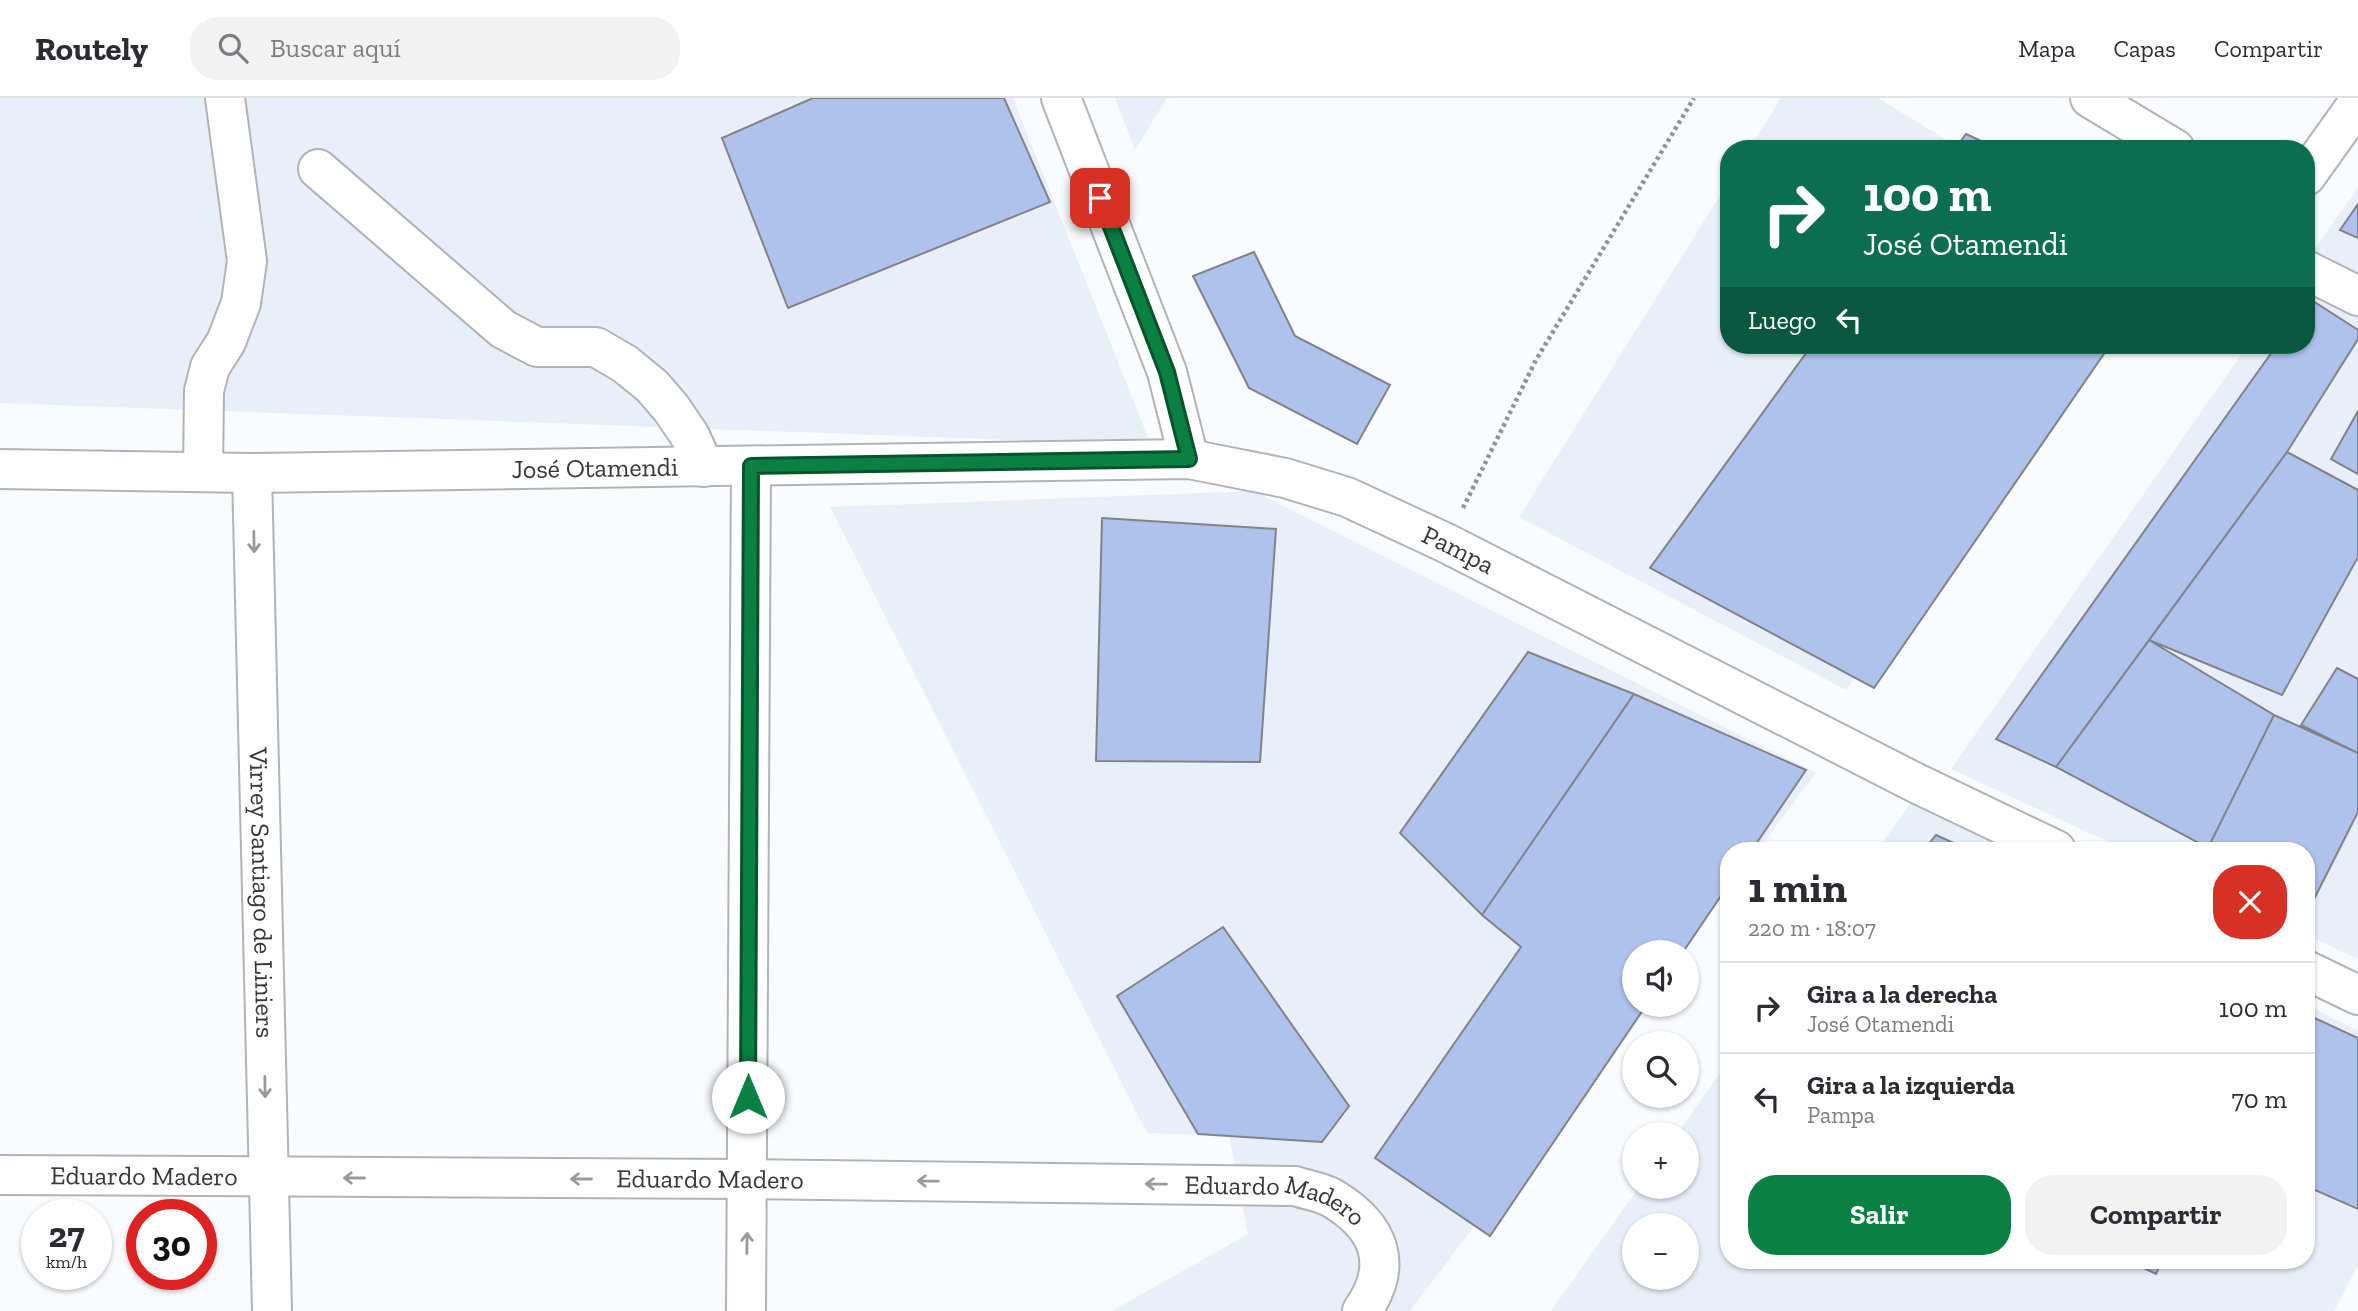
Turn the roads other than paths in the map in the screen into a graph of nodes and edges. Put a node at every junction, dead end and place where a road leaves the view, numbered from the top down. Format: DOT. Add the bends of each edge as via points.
graph roads {
  1 [pos="225,98"];
  2 [pos="1061,98"];
  3 [pos="2090,98"];
  4 [pos="2358,103"];
  5 [pos="2160,140"];
  6 [pos="2315,163"];
  7 [pos="318,169"];
  8 [pos="2315,274"];
  9 [pos="2358,296"];
  10 [pos="1189,459"];
  11 [pos="751,466"];
  12 [pos="704,467"];
  13 [pos="0,469"];
  14 [pos="203,472"];
  15 [pos="252,473"];
  16 [pos="2039,842"];
  17 [pos="2315,975"];
  18 [pos="2358,995"];
  19 [pos="0,1175"];
  20 [pos="267,1178"];
  21 [pos="747,1179"];
  22 [pos="272,1311"];
  23 [pos="746,1311"];
  24 [pos="1362,1311"];
  1 -- 14 [label="street" via="247,261 241,303 226,342 210,367 204,391"];
  2 -- 10 [label="street" via="1167,372"];
  3 -- 5 [label="street"];
  4 -- 6 [label="street"];
  7 -- 12 [label="street" via="503,329 537,347 596,348 625,365 671,408"];
  8 -- 9 [label="street"];
  10 -- 11 [label="street, José Otamendi"];
  10 -- 16 [label="street, Pampa" via="1285,478 1347,497"];
  11 -- 12 [label="street, José Otamendi"];
  11 -- 21 [label="street"];
  12 -- 15 [label="street, José Otamendi"];
  13 -- 14 [label="street, José Otamendi"];
  14 -- 15 [label="street, José Otamendi"];
  15 -- 20 [label="street, Virrey Santiago de Liniers, one-way"];
  17 -- 18 [label="street"];
  19 -- 20 [label="street, Eduardo Madero"];
  21 -- 20 [label="street, Eduardo Madero, one-way"];
  20 -- 22 [label="street, Virrey Santiago de Liniers"];
  23 -- 21 [label="street, one-way"];
  24 -- 21 [label="street, Eduardo Madero, one-way" via="1382,1264 1378,1246 1365,1224 1331,1198 1295,1186"];
}
